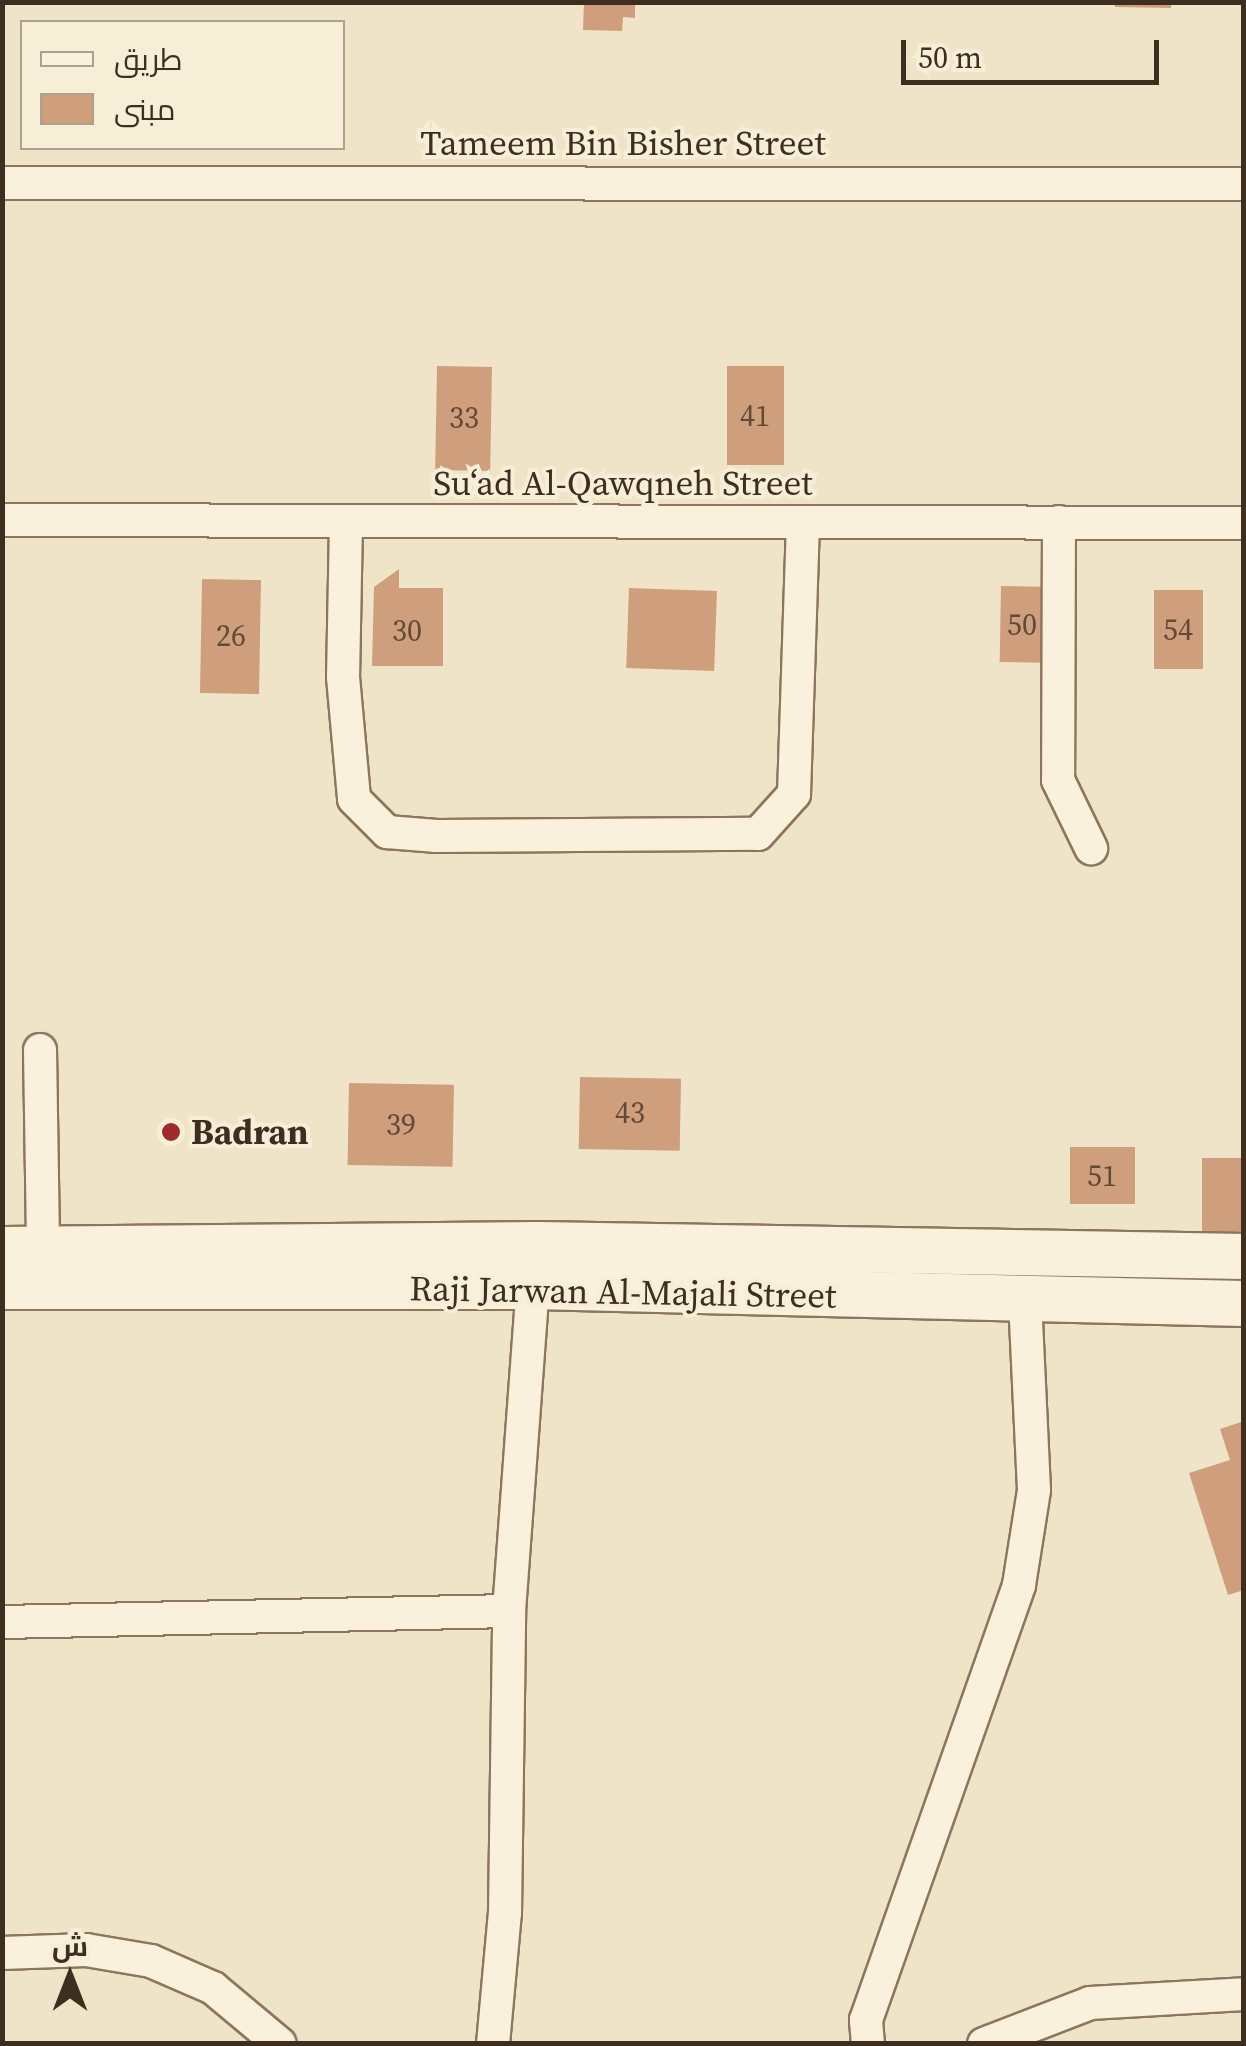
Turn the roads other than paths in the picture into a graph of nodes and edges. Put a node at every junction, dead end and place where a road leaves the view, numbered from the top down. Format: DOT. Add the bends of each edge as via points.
graph roads {
  1 [pos="2,183"];
  2 [pos="1244,184"];
  3 [pos="2,520"];
  4 [pos="1059,522"];
  5 [pos="346,523"];
  6 [pos="1244,523"];
  7 [pos="803,524"];
  8 [pos="1092,848"];
  9 [pos="40,1050"];
  10 [pos="23,1249"];
  11 [pos="906,1252"];
  12 [pos="1244,1256"];
  13 [pos="535,1265"];
  14 [pos="2,1286"];
  15 [pos="905,1300"];
  16 [pos="1025,1302"];
  17 [pos="1244,1303"];
  18 [pos="509,1611"];
  19 [pos="2,1622"];
  20 [pos="2,1953"];
  21 [pos="1244,1994"];
  22 [pos="280,2044"];
  23 [pos="494,2044"];
  24 [pos="868,2044"];
  25 [pos="984,2044"];
  1 -- 2 [label="street, Tameem Bin Bisher Street"];
  3 -- 5 [label="street, Su‘ad Al-Qawqneh Street"];
  4 -- 6 [label="street, Su‘ad Al-Qawqneh Street"];
  4 -- 7 [label="street, Su‘ad Al-Qawqneh Street"];
  4 -- 8 [label="street" via="1058,780"];
  5 -- 7 [label="street, Su‘ad Al-Qawqneh Street"];
  5 -- 7 [label="street" via="343,677 354,799 387,832 758,834 794,794"];
  9 -- 10 [label="street"];
  10 -- 13 [label="street, Raji Jarwan Al-Majali Street"];
  11 -- 12 [label="street, Raji Jarwan Al-Majali Street"];
  11 -- 13 [label="street, Raji Jarwan Al-Majali Street"];
  11 -- 15 [label="street"];
  13 -- 14 [label="street, Raji Jarwan Al-Majali Street"];
  13 -- 15 [label="street, Raji Jarwan Al-Majali Street"];
  13 -- 18 [label="street"];
  15 -- 16 [label="street, Raji Jarwan Al-Majali Street"];
  16 -- 17 [label="street, Raji Jarwan Al-Majali Street"];
  16 -- 24 [label="street" via="1034,1490 1019,1585 866,2020"];
  18 -- 19 [label="street"];
  18 -- 23 [label="street" via="505,1913"];
  20 -- 22 [label="street" via="86,1950 151,1960 213,1988"];
  21 -- 25 [label="street" via="1090,2003"];
}
